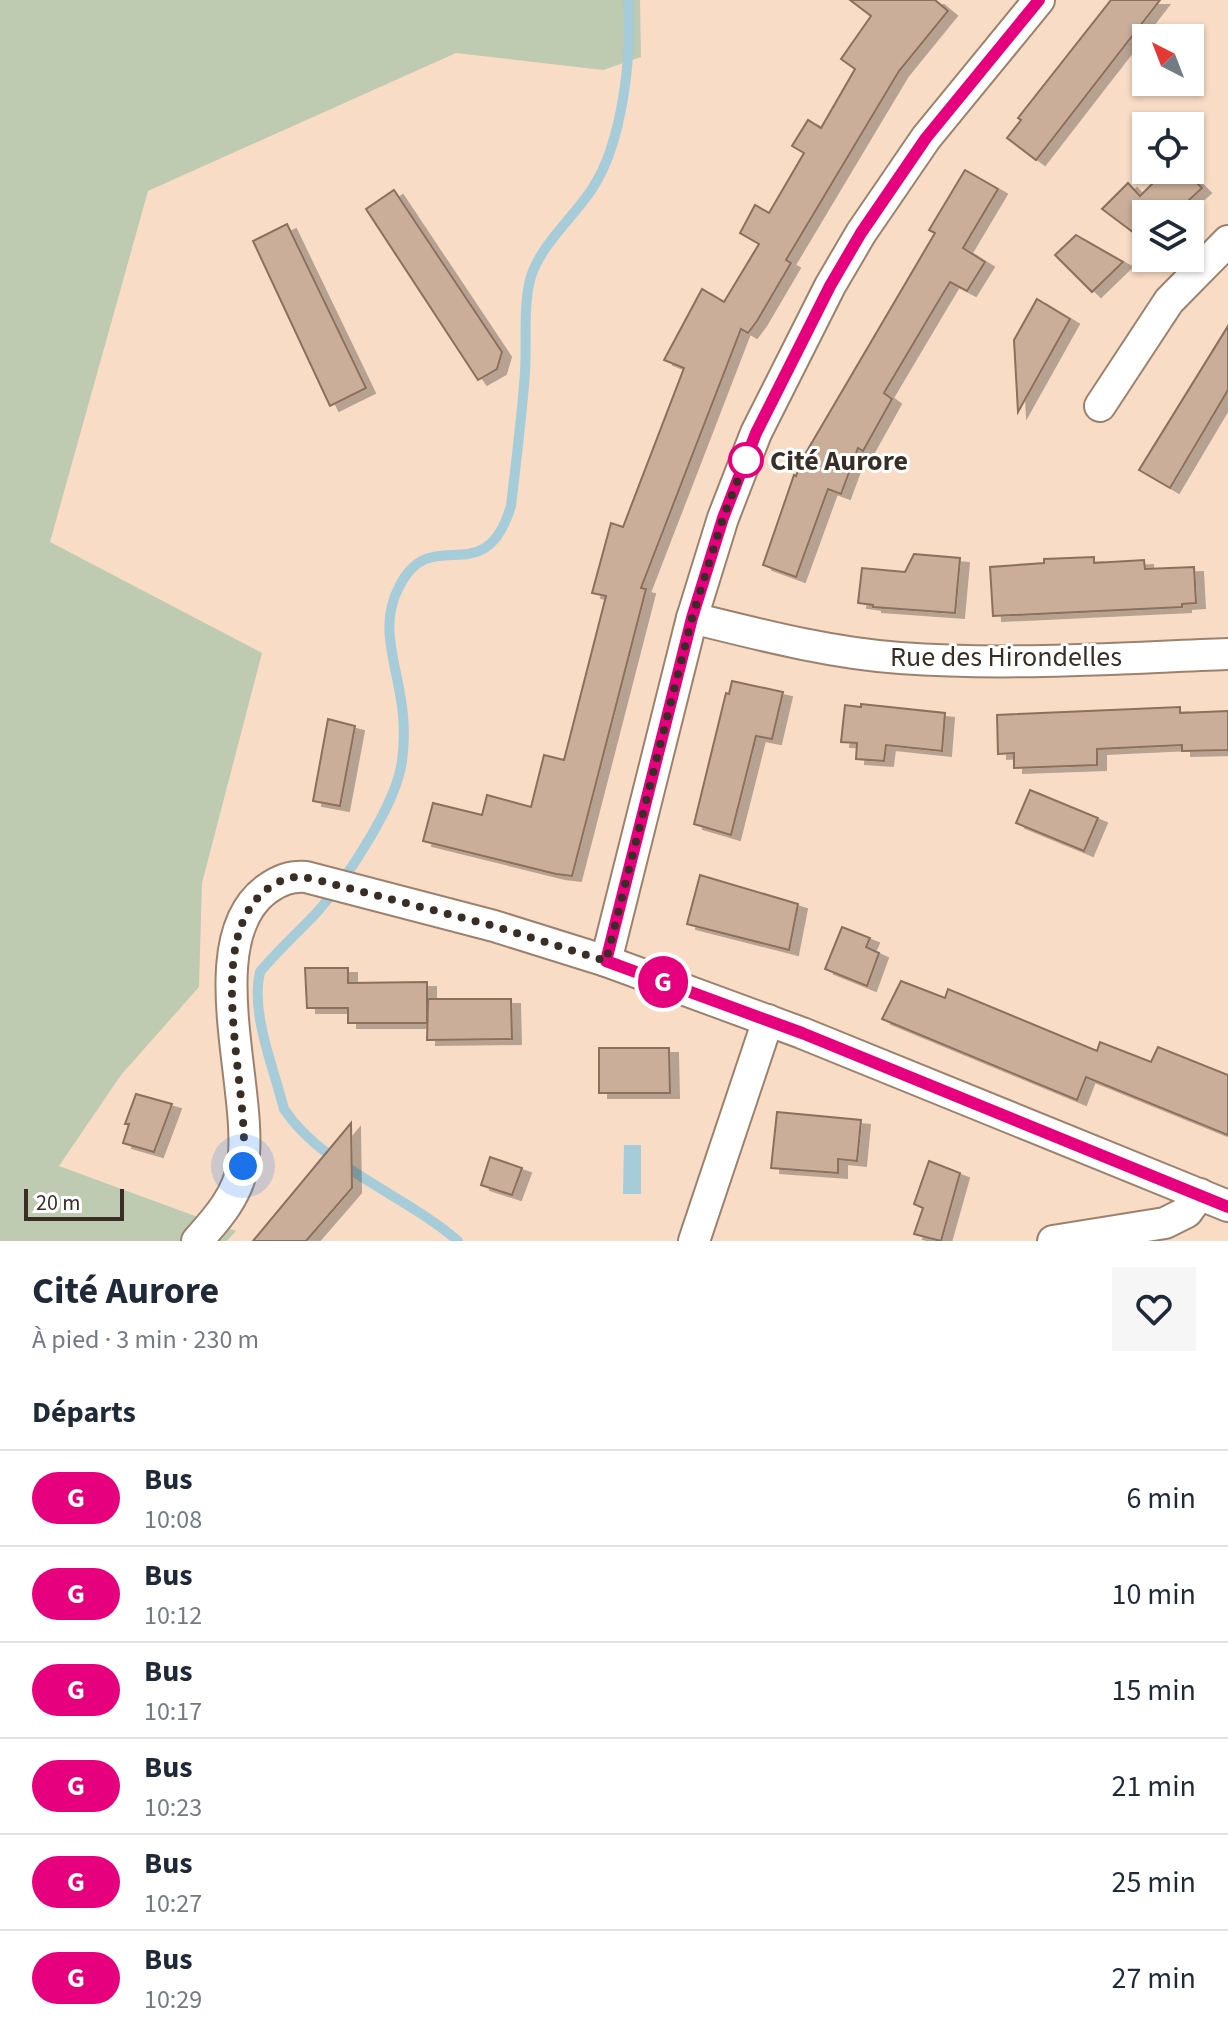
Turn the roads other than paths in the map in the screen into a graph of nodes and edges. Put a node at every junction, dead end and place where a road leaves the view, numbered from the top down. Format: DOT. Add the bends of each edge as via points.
graph roads {
  1 [pos="1023,5"];
  2 [pos="1228,241"];
  3 [pos="1100,406"];
  4 [pos="692,618"];
  5 [pos="1228,654"];
  6 [pos="606,961"];
  7 [pos="768,1020"];
  8 [pos="1200,1194"];
  9 [pos="1228,1206"];
  10 [pos="197,1241"];
  11 [pos="694,1241"];
  12 [pos="1053,1241"];
  1 -- 4 [label="street" via="926,138 830,286 756,433"];
  2 -- 3 [label="street" via="1169,301"];
  4 -- 5 [label="street, Rue des Hirondelles" via="811,646 897,658 1044,661"];
  4 -- 6 [label="street"];
  6 -- 7 [label="street"];
  6 -- 10 [label="street" via="317,880 294,876 271,887 254,903 240,931 231,984 243,1104 243,1166 230,1198"];
  7 -- 8 [label="street"];
  7 -- 11 [label="street"];
  8 -- 9 [label="street"];
  8 -- 12 [label="street" via="1187,1212 1165,1223"];
}
